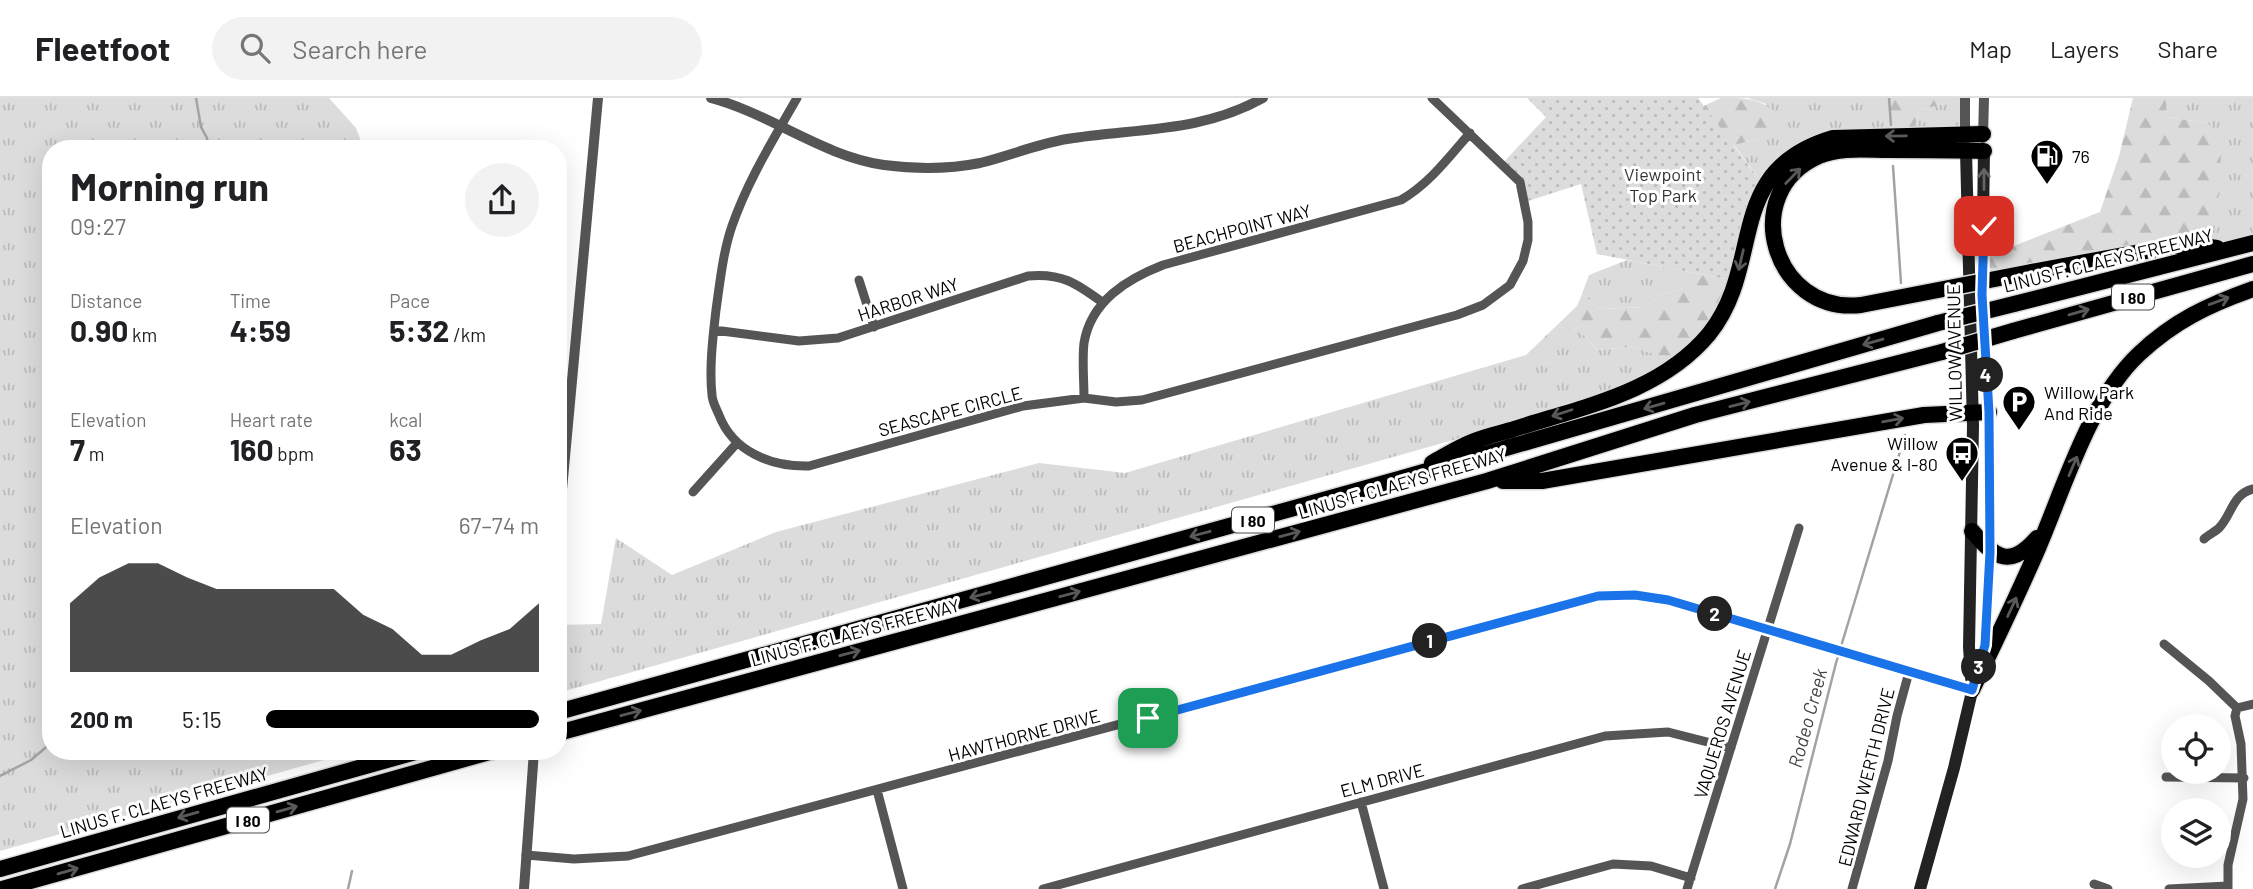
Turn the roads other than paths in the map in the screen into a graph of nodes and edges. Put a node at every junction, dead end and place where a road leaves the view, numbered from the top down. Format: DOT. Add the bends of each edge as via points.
graph roads {
  1 [pos="598,98"];
  2 [pos="711,98"];
  3 [pos="797,98"];
  4 [pos="1263,98"];
  5 [pos="1432,98"];
  6 [pos="1965,98"];
  7 [pos="1984,98"];
  8 [pos="781,126"];
  9 [pos="1470,133"];
  10 [pos="1983,134"];
  11 [pos="1965,142"];
  12 [pos="1984,151"];
  13 [pos="2251,244"];
  14 [pos="2227,249"];
  15 [pos="2253,264"];
  16 [pos="859,280"];
  17 [pos="2253,289"];
  18 [pos="1102,302"];
  19 [pos="874,327"];
  20 [pos="714,330"];
  21 [pos="1084,398"];
  22 [pos="1981,412"];
  23 [pos="567,435"];
  24 [pos="737,443"];
  25 [pos="1406,477"];
  26 [pos="1487,481"];
  27 [pos="2253,489"];
  28 [pos="692,492"];
  29 [pos="1799,528"];
  30 [pos="2046,529"];
  31 [pos="1972,531"];
  32 [pos="2204,539"];
  33 [pos="1990,552"];
  34 [pos="1768,630"];
  35 [pos="2164,644"];
  36 [pos="1909,671"];
  37 [pos="1972,690"];
  38 [pos="2253,704"];
  39 [pos="2237,708"];
  40 [pos="567,710"];
  41 [pos="567,731"];
  42 [pos="1731,748"];
  43 [pos="387,760"];
  44 [pos="461,760"];
  45 [pos="533,760"];
  46 [pos="2231,778"];
  47 [pos="2244,778"];
  48 [pos="877,790"];
  49 [pos="1361,802"];
  50 [pos="526,855"];
  51 [pos="0,869"];
  52 [pos="1691,878"];
  53 [pos="2094,884"];
  54 [pos="2228,887"];
  55 [pos="2,889"];
  56 [pos="524,889"];
  57 [pos="903,889"];
  58 [pos="1044,889"];
  59 [pos="1384,889"];
  60 [pos="1522,889"];
  61 [pos="1687,889"];
  62 [pos="1853,889"];
  63 [pos="1920,889"];
  64 [pos="2108,889"];
  65 [pos="2169,889"];
  1 -- 23 [label="street"];
  2 -- 8 [label="street"];
  3 -- 8 [label="street, SEASCAPE CIRCLE"];
  4 -- 8 [label="street" via="1209,120 1169,129 1066,139 953,166 883,164 830,149"];
  5 -- 9 [label="street, SEASCAPE CIRCLE"];
  6 -- 11 [label="street, WILLOW AVENUE"];
  7 -- 10 [label="street, WILLOW AVENUE"];
  8 -- 20 [label="street, SEASCAPE CIRCLE" via="753,175 731,228"];
  9 -- 18 [label="street, BEACHPOINT WAY" via="1428,180 1401,200 1163,265 1128,280"];
  9 -- 21 [label="street, SEASCAPE CIRCLE" via="1520,182 1528,222 1523,261 1510,285 1483,305 1142,400"];
  10 -- 11 [label="highway"];
  10 -- 12 [label="street, WILLOW AVENUE"];
  11 -- 12 [label="highway"];
  14 -- 11 [label="highway, one-way, bridge" via="2173,246 1846,307 1809,294 1784,268 1773,233 1773,214 1790,177 1821,155"];
  11 -- 22 [label="main road, WILLOW AVENUE"];
  11 -- 25 [label="highway, one-way" via="1833,138 1796,154 1764,186 1753,208 1726,306 1691,353 1661,376 1626,393 1466,444"];
  22 -- 12 [label="main road, WILLOW AVENUE, one-way"];
  13 -- 14 [label="highway, LINUS F. CLAEYS FREEWAY / I 80"];
  14 -- 25 [label="highway, LINUS F. CLAEYS FREEWAY / I 80, one-way, bridge" via="1938,324"];
  26 -- 15 [label="highway, LINUS F. CLAEYS FREEWAY / I 80, one-way, bridge" via="1695,415 1942,352"];
  16 -- 19 [label="street"];
  30 -- 17 [label="highway, one-way" via="2098,409 2138,355 2206,306"];
  18 -- 19 [label="street, HARBOR WAY" via="1058,276 1028,276"];
  18 -- 21 [label="street, BEACHPOINT WAY" via="1084,342"];
  19 -- 20 [label="street, HARBOR WAY" via="817,341"];
  20 -- 24 [label="street, SEASCAPE CIRCLE" via="712,396"];
  21 -- 24 [label="street, SEASCAPE CIRCLE" via="1023,406 809,466 775,463"];
  26 -- 22 [label="highway, one-way" via="1542,481 1924,415"];
  22 -- 31 [label="main road, WILLOW AVENUE"];
  22 -- 33 [label="main road, WILLOW AVENUE"];
  24 -- 28 [label="street"];
  25 -- 40 [label="highway, LINUS F. CLAEYS FREEWAY / I 80, one-way"];
  41 -- 26 [label="highway, LINUS F. CLAEYS FREEWAY / I 80, one-way"];
  27 -- 32 [label="street" via="2236,498 2220,527"];
  29 -- 34 [label="street, VAQUEROS AVENUE"];
  30 -- 33 [label="highway" via="2026,551 2008,557"];
  37 -- 30 [label="highway, one-way"];
  31 -- 33 [label="highway"];
  31 -- 37 [label="main road, WILLOW AVENUE"];
  33 -- 37 [label="main road, WILLOW AVENUE" via="1985,645"];
  34 -- 36 [label="street, HAWTHORNE DRIVE"];
  34 -- 42 [label="street, VAQUEROS AVENUE"];
  34 -- 48 [label="street, HAWTHORNE DRIVE" via="1668,600 1598,596"];
  35 -- 39 [label="street"];
  36 -- 37 [label="street, HAWTHORNE DRIVE"];
  36 -- 62 [label="street, EDWARD WERTH DRIVE"];
  37 -- 63 [label="main road, WILLOW AVENUE"];
  38 -- 39 [label="street"];
  39 -- 47 [label="street"];
  42 -- 49 [label="street, ELM DRIVE" via="1668,732 1605,736"];
  42 -- 52 [label="street, VAQUEROS AVENUE"];
  43 -- 51 [label="highway, LINUS F. CLAEYS FREEWAY / I 80, one-way"];
  55 -- 44 [label="highway, I 80, one-way"];
  45 -- 50 [label="street"];
  46 -- 47 [label="street"];
  47 -- 54 [label="street"];
  48 -- 50 [label="street, HAWTHORNE DRIVE" via="628,856 574,859"];
  48 -- 57 [label="street"];
  49 -- 58 [label="street, ELM DRIVE"];
  49 -- 59 [label="street"];
  50 -- 56 [label="street"];
  52 -- 60 [label="street" via="1651,866 1613,864"];
  52 -- 61 [label="street, VAQUEROS AVENUE"];
  53 -- 64 [label="street"];
  54 -- 65 [label="street"];
}
